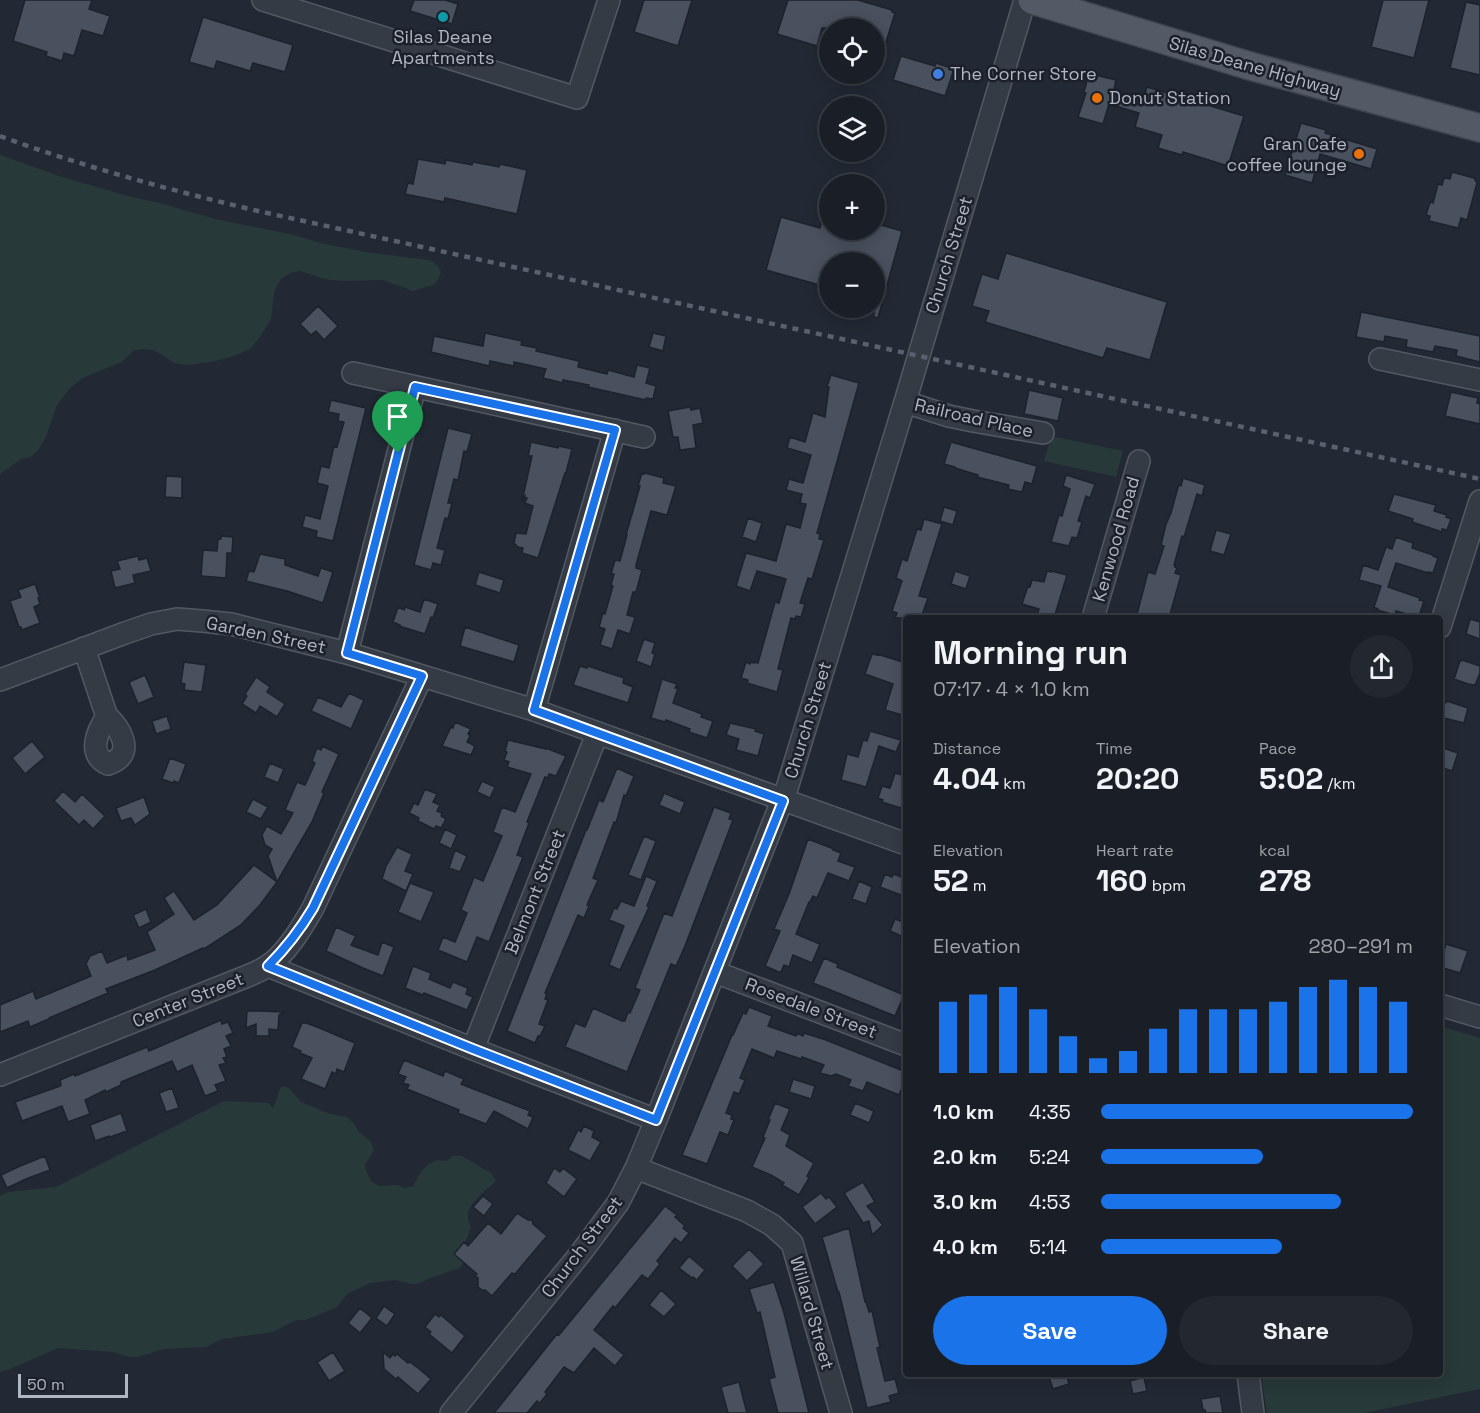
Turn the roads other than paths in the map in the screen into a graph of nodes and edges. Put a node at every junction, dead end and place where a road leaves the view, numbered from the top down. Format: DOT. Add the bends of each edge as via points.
graph roads {
  1 [pos="263,0"];
  2 [pos="609,0"];
  3 [pos="1025,0"];
  4 [pos="1032,0"];
  5 [pos="1480,128"];
  6 [pos="1380,359"];
  7 [pos="353,374"];
  8 [pos="1480,380"];
  9 [pos="415,387"];
  10 [pos="905,402"];
  11 [pos="615,430"];
  12 [pos="1043,433"];
  13 [pos="644,437"];
  14 [pos="1139,461"];
  15 [pos="1480,501"];
  16 [pos="1094,615"];
  17 [pos="1443,618"];
  18 [pos="84,648"];
  19 [pos="347,653"];
  20 [pos="422,676"];
  21 [pos="0,680"];
  22 [pos="534,710"];
  23 [pos="107,717"];
  24 [pos="597,734"];
  25 [pos="783,801"];
  26 [pos="903,843"];
  27 [pos="268,966"];
  28 [pos="716,972"];
  29 [pos="1443,1006"];
  30 [pos="1480,1017"];
  31 [pos="903,1044"];
  32 [pos="473,1049"];
  33 [pos="0,1075"];
  34 [pos="656,1120"];
  35 [pos="636,1168"];
  36 [pos="1248,1377"];
  37 [pos="451,1413"];
  38 [pos="841,1413"];
  39 [pos="1253,1413"];
  1 -- 2 [label="street" via="577,98"];
  3 -- 10 [label="street, Church Street"];
  4 -- 5 [label="main road, Silas Deane Highway" via="1250,66"];
  6 -- 8 [label="street"];
  7 -- 9 [label="street"];
  9 -- 11 [label="street"];
  9 -- 19 [label="street"];
  10 -- 12 [label="street, Railroad Place" via="965,420"];
  10 -- 25 [label="street, Church Street"];
  11 -- 13 [label="street"];
  11 -- 22 [label="street"];
  14 -- 16 [label="street, Kenwood Road"];
  15 -- 17 [label="street"];
  18 -- 19 [label="street, Garden Street" via="177,619 231,624"];
  18 -- 21 [label="street, Garden Street"];
  18 -- 23 [label="street"];
  19 -- 20 [label="street, Garden Street"];
  20 -- 22 [label="street, Garden Street"];
  20 -- 27 [label="street, Center Street" via="313,908 285,950"];
  22 -- 24 [label="street, Garden Street"];
  24 -- 25 [label="street, Garden Street"];
  24 -- 32 [label="street, Belmont Street"];
  25 -- 26 [label="street, Garden Street"];
  25 -- 28 [label="street, Church Street"];
  27 -- 32 [label="street"];
  27 -- 33 [label="street, Center Street"];
  28 -- 31 [label="street, Rosedale Street"];
  28 -- 34 [label="street, Church Street"];
  29 -- 30 [label="street"];
  32 -- 34 [label="street"];
  34 -- 35 [label="street, Church Street"];
  35 -- 37 [label="street, Church Street" via="599,1230"];
  35 -- 38 [label="street, Willard Street" via="747,1211 772,1225 792,1243"];
  36 -- 39 [label="street"];
}
